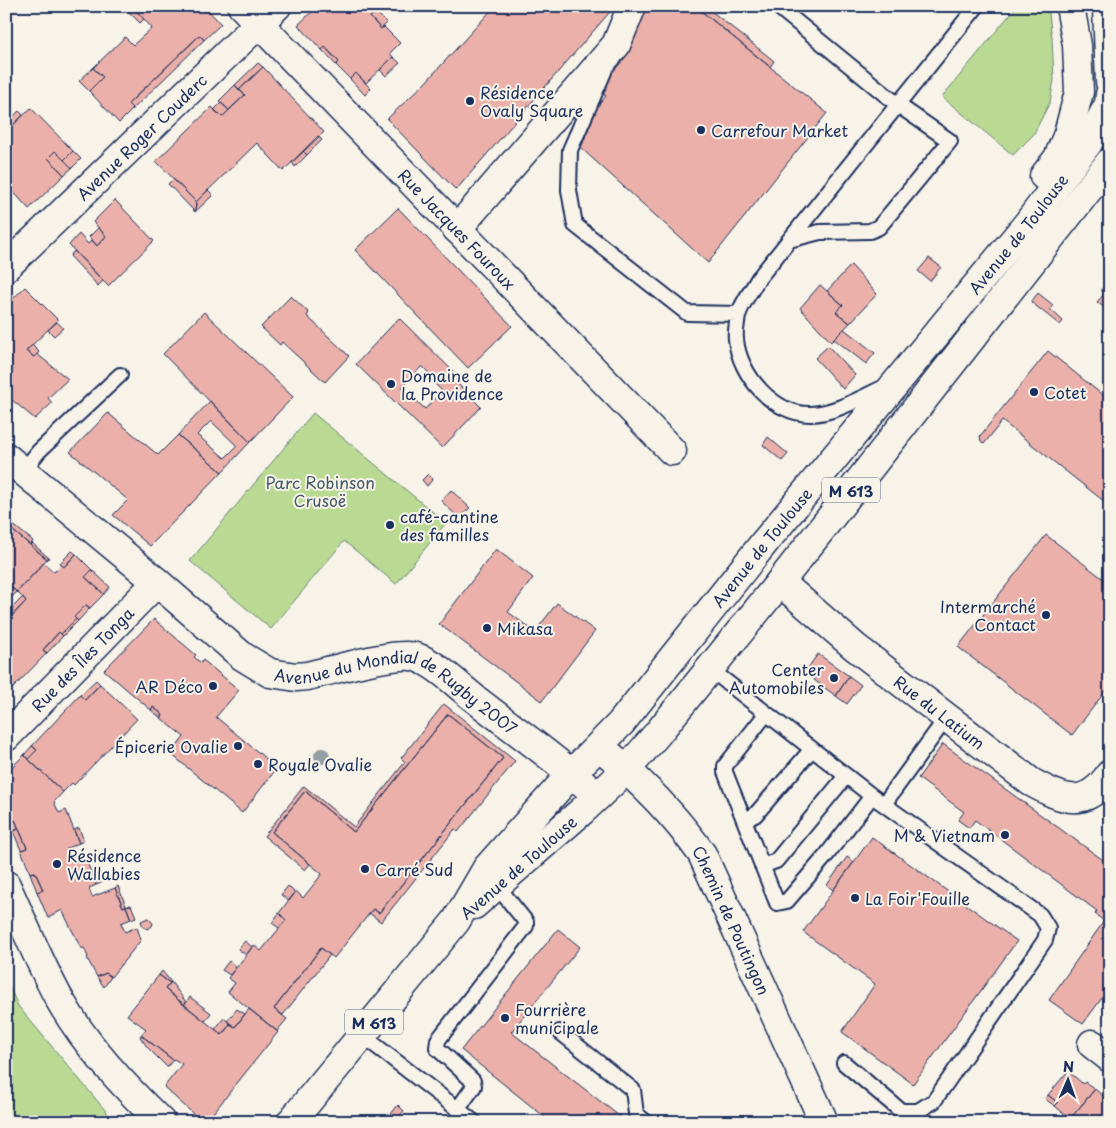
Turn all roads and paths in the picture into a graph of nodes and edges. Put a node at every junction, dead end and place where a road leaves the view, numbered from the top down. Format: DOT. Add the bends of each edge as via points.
graph roads {
  1 [pos="632,6"];
  2 [pos="777,6"];
  3 [pos="977,6"];
  4 [pos="1070,6"];
  5 [pos="1107,9"];
  6 [pos="259,12"];
  7 [pos="616,46"];
  8 [pos="1110,82"];
  9 [pos="1110,94"];
  10 [pos="898,105"];
  11 [pos="1106,172"];
  12 [pos="1028,223"];
  13 [pos="457,229"];
  14 [pos="789,240"];
  15 [pos="6,267"];
  16 [pos="739,314"];
  17 [pos="120,375"];
  18 [pos="898,381"];
  19 [pos="672,451"];
  20 [pos="15,464"];
  21 [pos="157,582"];
  22 [pos="780,582"];
  23 [pos="710,669"];
  24 [pos="766,714"];
  25 [pos="947,717"];
  26 [pos="6,737"];
  27 [pos="599,746"];
  28 [pos="812,749"];
  29 [pos="627,769"];
  30 [pos="572,773"];
  31 [pos="1110,774"];
  32 [pos="846,776"];
  33 [pos="598,796"];
  34 [pos="878,800"];
  35 [pos="744,820"];
  36 [pos="762,866"];
  37 [pos="6,885"];
  38 [pos="497,886"];
  39 [pos="456,921"];
  40 [pos="560,1032"];
  41 [pos="362,1036"];
  42 [pos="844,1063"];
  43 [pos="460,1110"];
  44 [pos="161,1122"];
  45 [pos="291,1122"];
  46 [pos="474,1122"];
  47 [pos="646,1122"];
  48 [pos="824,1122"];
  1 -- 7 [label="street"];
  2 -- 10 [label="lane"];
  3 -- 10 [label="lane"];
  4 -- 12 [label="street" via="1077,45 1079,92 1058,158 1026,208"];
  5 -- 8 [label="street"];
  6 -- 13 [label="street, Rue Jacques Fouroux"];
  6 -- 15 [label="street, Avenue Roger Couderc"];
  7 -- 13 [label="street"];
  7 -- 16 [label="lane" via="570,150 569,190 575,225 687,313"];
  9 -- 12 [label="street, Avenue de Toulouse / M 613" via="1109,104 1088,143"];
  10 -- 14 [label="lane"];
  10 -- 14 [label="lane" via="950,141 879,227 870,231 820,232"];
  11 -- 22 [label="street, Avenue de Toulouse / M 613"];
  12 -- 18 [label="street, Avenue de Toulouse / M 613"];
  13 -- 19 [label="street, Rue Jacques Fouroux"];
  14 -- 16 [label="lane" via="758,278"];
  16 -- 18 [label="lane" via="736,339 742,363 761,392 779,406 797,413 824,413"];
  17 -- 20 [label="lane" via="39,452"];
  18 -- 27 [label="street, Avenue de Toulouse / M 613" via="626,717"];
  20 -- 21 [label="street, Avenue du Mondial de Rugby 2007"];
  21 -- 26 [label="street, Rue des Îles Tonga"];
  21 -- 30 [label="street, Avenue du Mondial de Rugby 2007" via="242,656 270,673 307,676 395,656 415,657 435,667"];
  22 -- 23 [label="street, Avenue de Toulouse / M 613"];
  22 -- 25 [label="street, Rue du Latium" via="855,647"];
  23 -- 24 [label="lane"];
  23 -- 29 [label="street, Avenue de Toulouse / M 613"];
  24 -- 28 [label="lane"];
  24 -- 35 [label="lane" via="725,766"];
  25 -- 31 [label="street, Rue du Latium" via="1031,782 1069,799 1087,796"];
  25 -- 34 [label="lane"];
  27 -- 29 [label="street, Chemin de Poutingon"];
  27 -- 30 [label="street, Avenue de Toulouse / M 613"];
  28 -- 32 [label="lane"];
  28 -- 35 [label="lane" via="755,815"];
  29 -- 33 [label="street, Avenue de Toulouse / M 613"];
  29 -- 48 [label="street, Chemin de Poutingon" via="670,813 702,854"];
  30 -- 33 [label="street, Avenue du Mondial de Rugby 2007"];
  30 -- 39 [label="street, Avenue de Toulouse / M 613" via="488,868"];
  32 -- 34 [label="lane"];
  32 -- 36 [label="lane" via="776,861"];
  33 -- 38 [label="street, Avenue de Toulouse / M 613"];
  34 -- 36 [label="lane" via="787,901 777,903"];
  34 -- 42 [label="lane" via="1040,915 1048,928 1045,940 934,1100 918,1112 901,1111"];
  35 -- 36 [label="lane"];
  37 -- 44 [label="street" via="62,1003 104,1062"];
  38 -- 39 [label="street, Avenue de Toulouse / M 613"];
  38 -- 43 [label="lane" via="526,926 438,1040 437,1048 474,1080 474,1086"];
  39 -- 41 [label="street, Avenue de Toulouse / M 613"];
  40 -- 47 [label="lane" via="633,1090 636,1114"];
  41 -- 43 [label="lane"];
  41 -- 45 [label="street, Avenue de Toulouse / M 613"];
  43 -- 46 [label="lane"];
}
